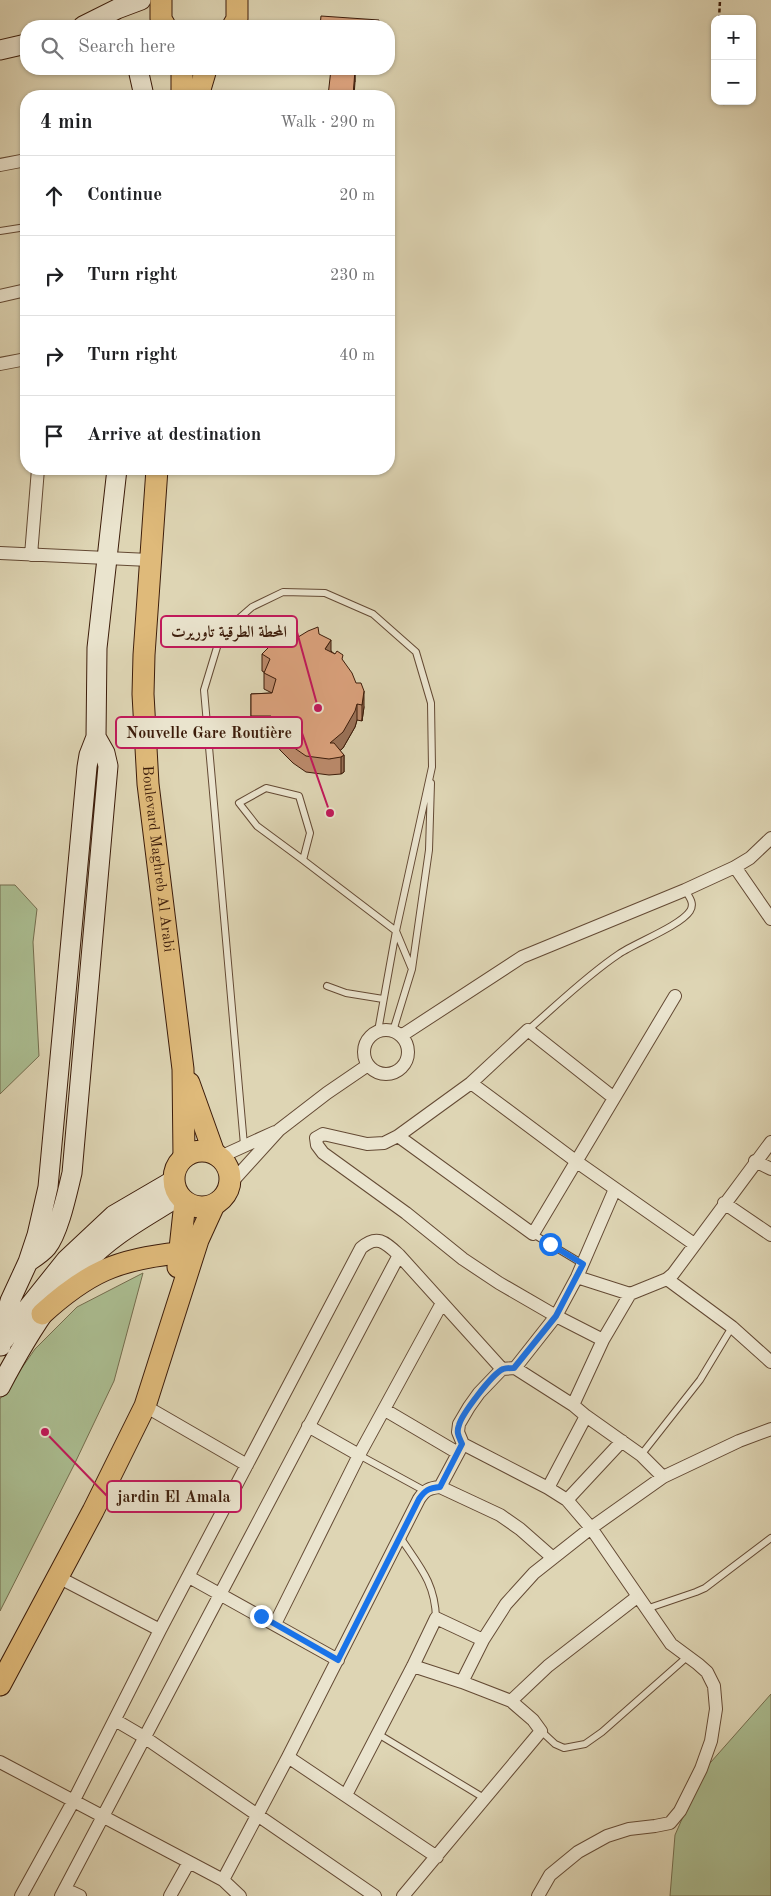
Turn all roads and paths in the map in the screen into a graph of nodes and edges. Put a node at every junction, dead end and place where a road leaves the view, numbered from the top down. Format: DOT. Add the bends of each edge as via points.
graph roads {
  1 [pos="141,0"];
  2 [pos="161,0"];
  3 [pos="237,0"];
  4 [pos="720,0"];
  5 [pos="719,15"];
  6 [pos="95,20"];
  7 [pos="162,20"];
  8 [pos="236,20"];
  9 [pos="20,45"];
  10 [pos="0,50"];
  11 [pos="139,75"];
  12 [pos="182,75"];
  13 [pos="204,75"];
  14 [pos="143,90"];
  15 [pos="182,90"];
  16 [pos="200,90"];
  17 [pos="20,161"];
  18 [pos="0,165"];
  19 [pos="20,227"];
  20 [pos="0,231"];
  21 [pos="20,291"];
  22 [pos="0,296"];
  23 [pos="20,360"];
  24 [pos="0,364"];
  25 [pos="38,475"];
  26 [pos="116,475"];
  27 [pos="156,475"];
  28 [pos="0,552"];
  29 [pos="31,554"];
  30 [pos="107,558"];
  31 [pos="149,560"];
  32 [pos="432,767"];
  33 [pos="771,838"];
  34 [pos="303,860"];
  35 [pos="735,866"];
  36 [pos="685,890"];
  37 [pos="771,919"];
  38 [pos="396,931"];
  39 [pos="412,969"];
  40 [pos="327,986"];
  41 [pos="675,996"];
  42 [pos="383,999"];
  43 [pos="528,1030"];
  44 [pos="378,1031"];
  45 [pos="397,1034"];
  46 [pos="368,1065"];
  47 [pos="183,1069"];
  48 [pos="471,1083"];
  49 [pos="614,1098"];
  50 [pos="279,1130"];
  51 [pos="398,1136"];
  52 [pos="771,1142"];
  53 [pos="244,1145"];
  54 [pos="217,1155"];
  55 [pos="184,1157"];
  56 [pos="755,1161"];
  57 [pos="577,1162"];
  58 [pos="771,1169"];
  59 [pos="230,1184"];
  60 [pos="615,1189"];
  61 [pos="179,1193"];
  62 [pos="724,1203"];
  63 [pos="214,1205"];
  64 [pos="533,1234"];
  65 [pos="771,1235"];
  66 [pos="694,1244"];
  67 [pos="179,1254"];
  68 [pos="399,1255"];
  69 [pos="583,1264"];
  70 [pos="577,1277"];
  71 [pos="668,1279"];
  72 [pos="630,1294"];
  73 [pos="442,1303"];
  74 [pos="42,1314"];
  75 [pos="556,1316"];
  76 [pos="172,1322"];
  77 [pos="732,1327"];
  78 [pos="603,1340"];
  79 [pos="0,1346"];
  80 [pos="771,1362"];
  81 [pos="508,1368"];
  82 [pos="0,1388"];
  83 [pos="573,1405"];
  84 [pos="145,1406"];
  85 [pos="385,1410"];
  86 [pos="586,1416"];
  87 [pos="308,1426"];
  88 [pos="771,1430"];
  89 [pos="622,1441"];
  90 [pos="460,1448"];
  91 [pos="359,1455"];
  92 [pos="641,1455"];
  93 [pos="247,1465"];
  94 [pos="663,1476"];
  95 [pos="440,1487"];
  96 [pos="548,1488"];
  97 [pos="425,1491"];
  98 [pos="566,1500"];
  99 [pos="591,1528"];
  100 [pos="400,1537"];
  101 [pos="771,1538"];
  102 [pos="553,1558"];
  103 [pos="58,1577"];
  104 [pos="189,1577"];
  105 [pos="220,1594"];
  106 [pos="637,1597"];
  107 [pos="646,1609"];
  108 [pos="436,1618"];
  109 [pos="275,1624"];
  110 [pos="160,1630"];
  111 [pos="482,1640"];
  112 [pos="687,1657"];
  113 [pos="338,1660"];
  114 [pos="414,1666"];
  115 [pos="462,1682"];
  116 [pos="0,1684"];
  117 [pos="511,1701"];
  118 [pos="115,1720"];
  119 [pos="541,1731"];
  120 [pos="378,1734"];
  121 [pos="144,1737"];
  122 [pos="288,1757"];
  123 [pos="0,1762"];
  124 [pos="346,1795"];
  125 [pos="484,1798"];
  126 [pos="74,1800"];
  127 [pos="259,1815"];
  128 [pos="103,1817"];
  129 [pos="437,1857"];
  130 [pos="189,1862"];
  131 [pos="223,1880"];
  132 [pos="63,1892"];
  133 [pos="21,1896"];
  134 [pos="80,1896"];
  135 [pos="170,1896"];
  136 [pos="240,1896"];
  137 [pos="375,1896"];
  138 [pos="402,1896"];
  139 [pos="538,1896"];
  1 -- 6 [label="street"];
  2 -- 7 [label="main road"];
  3 -- 8 [label="main road"];
  4 -- 5 [label="path"];
  9 -- 10 [label="street"];
  11 -- 14 [label="street"];
  12 -- 15 [label="main road"];
  13 -- 16 [label="main road"];
  17 -- 18 [label="street"];
  19 -- 20 [label="lane"];
  21 -- 22 [label="street"];
  23 -- 24 [label="street"];
  25 -- 29 [label="street"];
  26 -- 30 [label="street"];
  27 -- 31 [label="main road, Boulevard Maghreb Al Arabi"];
  28 -- 29 [label="street"];
  29 -- 30 [label="street"];
  30 -- 31 [label="street"];
  30 -- 79 [label="street" via="97,648 96,737 88,755 48,1187 37,1235 10,1301"];
  31 -- 47 [label="main road, Boulevard Maghreb Al Arabi" via="143,684 145,752"];
  32 -- 38 [label="lane"];
  32 -- 39 [label="lane" via="429,850"];
  32 -- 53 [label="lane" via="431,703 416,652 374,614 326,593 283,592 252,606 221,634 204,690"];
  33 -- 35 [label="street" via="750,858"];
  34 -- 34 [label="lane" via="310,833 299,796 266,788 239,804 257,826"];
  34 -- 38 [label="lane"];
  35 -- 36 [label="street"];
  35 -- 37 [label="street"];
  36 -- 43 [label="lane" via="692,902 688,913 619,954"];
  36 -- 45 [label="street" via="522,957"];
  38 -- 39 [label="lane"];
  38 -- 42 [label="lane"];
  39 -- 45 [label="lane"];
  40 -- 42 [label="lane" via="346,993"];
  41 -- 49 [label="street"];
  42 -- 44 [label="lane"];
  43 -- 48 [label="street"];
  43 -- 49 [label="street"];
  44 -- 45 [label="street"];
  44 -- 46 [label="street" via="366,1042 364,1058"];
  45 -- 46 [label="street" via="407,1049 405,1063 387,1074"];
  46 -- 50 [label="street" via="326,1092"];
  47 -- 54 [label="main road, Boulevard Maghreb Al Arabi"];
  47 -- 55 [label="main road, Boulevard Maghreb Al Arabi"];
  48 -- 51 [label="street"];
  48 -- 57 [label="street"];
  49 -- 57 [label="street"];
  50 -- 53 [label="street"];
  50 -- 59 [label="street"];
  51 -- 64 [label="street"];
  51 -- 75 [label="street" via="384,1143 367,1144 323,1134 316,1138 317,1146 323,1152 464,1259"];
  52 -- 56 [label="street"];
  53 -- 54 [label="street"];
  54 -- 55 [label="main road" via="204,1151"];
  54 -- 59 [label="main road" via="230,1172"];
  55 -- 61 [label="main road" via="175,1171"];
  56 -- 58 [label="street"];
  56 -- 62 [label="street"];
  57 -- 60 [label="street"];
  57 -- 64 [label="street"];
  59 -- 63 [label="main road" via="225,1196"];
  60 -- 66 [label="street"];
  60 -- 69 [label="street"];
  61 -- 63 [label="main road" via="199,1208"];
  61 -- 67 [label="main road"];
  61 -- 74 [label="street" via="117,1235 76,1271"];
  61 -- 79 [label="street" via="114,1214 73,1253"];
  62 -- 65 [label="street"];
  62 -- 66 [label="street"];
  63 -- 76 [label="main road" via="198,1240"];
  64 -- 69 [label="lane"];
  66 -- 71 [label="street"];
  67 -- 74 [label="main road" via="148,1256 111,1267 64,1294"];
  67 -- 76 [label="main road"];
  68 -- 73 [label="street"];
  68 -- 87 [label="street"];
  68 -- 93 [label="street" via="380,1241 369,1241 361,1248"];
  69 -- 70 [label="street"];
  70 -- 72 [label="street"];
  70 -- 75 [label="street"];
  71 -- 72 [label="street"];
  71 -- 77 [label="street"];
  72 -- 78 [label="street"];
  73 -- 81 [label="street"];
  73 -- 85 [label="street"];
  74 -- 82 [label="street"];
  75 -- 78 [label="street"];
  75 -- 81 [label="street"];
  76 -- 84 [label="main road"];
  77 -- 80 [label="street"];
  77 -- 92 [label="lane" via="700,1380"];
  78 -- 83 [label="street"];
  81 -- 83 [label="street"];
  81 -- 90 [label="street" via="479,1393 459,1424"];
  83 -- 86 [label="street"];
  84 -- 93 [label="street"];
  84 -- 103 [label="main road"];
  85 -- 90 [label="street"];
  85 -- 91 [label="street"];
  86 -- 89 [label="street"];
  86 -- 96 [label="street"];
  87 -- 91 [label="street"];
  87 -- 105 [label="street"];
  88 -- 94 [label="street"];
  89 -- 92 [label="street"];
  89 -- 98 [label="street"];
  90 -- 95 [label="street"];
  90 -- 96 [label="street"];
  91 -- 97 [label="lane"];
  91 -- 109 [label="street"];
  92 -- 94 [label="street"];
  93 -- 104 [label="street"];
  94 -- 99 [label="street"];
  95 -- 97 [label="street"];
  95 -- 102 [label="street" via="500,1515"];
  96 -- 98 [label="street"];
  97 -- 100 [label="street"];
  98 -- 99 [label="street"];
  99 -- 102 [label="street"];
  99 -- 106 [label="street"];
  100 -- 108 [label="lane" via="430,1584 436,1603"];
  100 -- 113 [label="street"];
  101 -- 107 [label="lane" via="705,1588"];
  102 -- 111 [label="street" via="519,1588"];
  103 -- 110 [label="street"];
  103 -- 116 [label="main road"];
  104 -- 105 [label="street"];
  104 -- 110 [label="street"];
  105 -- 109 [label="street"];
  105 -- 121 [label="street"];
  106 -- 107 [label="street"];
  106 -- 117 [label="street" via="548,1666"];
  107 -- 112 [label="street" via="670,1644"];
  108 -- 111 [label="street"];
  108 -- 114 [label="street"];
  109 -- 113 [label="street"];
  110 -- 118 [label="street"];
  111 -- 115 [label="street"];
  112 -- 119 [label="lane" via="585,1744 564,1748"];
  112 -- 139 [label="street" via="707,1672 714,1686 716,1709 711,1741 680,1811 670,1822 607,1836 578,1852 550,1875"];
  113 -- 122 [label="street"];
  114 -- 115 [label="street"];
  114 -- 120 [label="street"];
  115 -- 117 [label="street"];
  117 -- 119 [label="street"];
  118 -- 121 [label="street"];
  118 -- 126 [label="street"];
  119 -- 125 [label="street"];
  120 -- 124 [label="street"];
  120 -- 125 [label="lane"];
  121 -- 127 [label="street"];
  121 -- 128 [label="street"];
  122 -- 124 [label="street"];
  122 -- 127 [label="street"];
  123 -- 126 [label="street"];
  124 -- 129 [label="street"];
  125 -- 129 [label="street"];
  126 -- 128 [label="street"];
  126 -- 133 [label="street"];
  127 -- 131 [label="street"];
  127 -- 137 [label="street"];
  128 -- 130 [label="street"];
  128 -- 132 [label="street"];
  129 -- 138 [label="street"];
  130 -- 131 [label="street"];
  130 -- 135 [label="street"];
  131 -- 136 [label="street"];
  132 -- 134 [label="street"];
}
